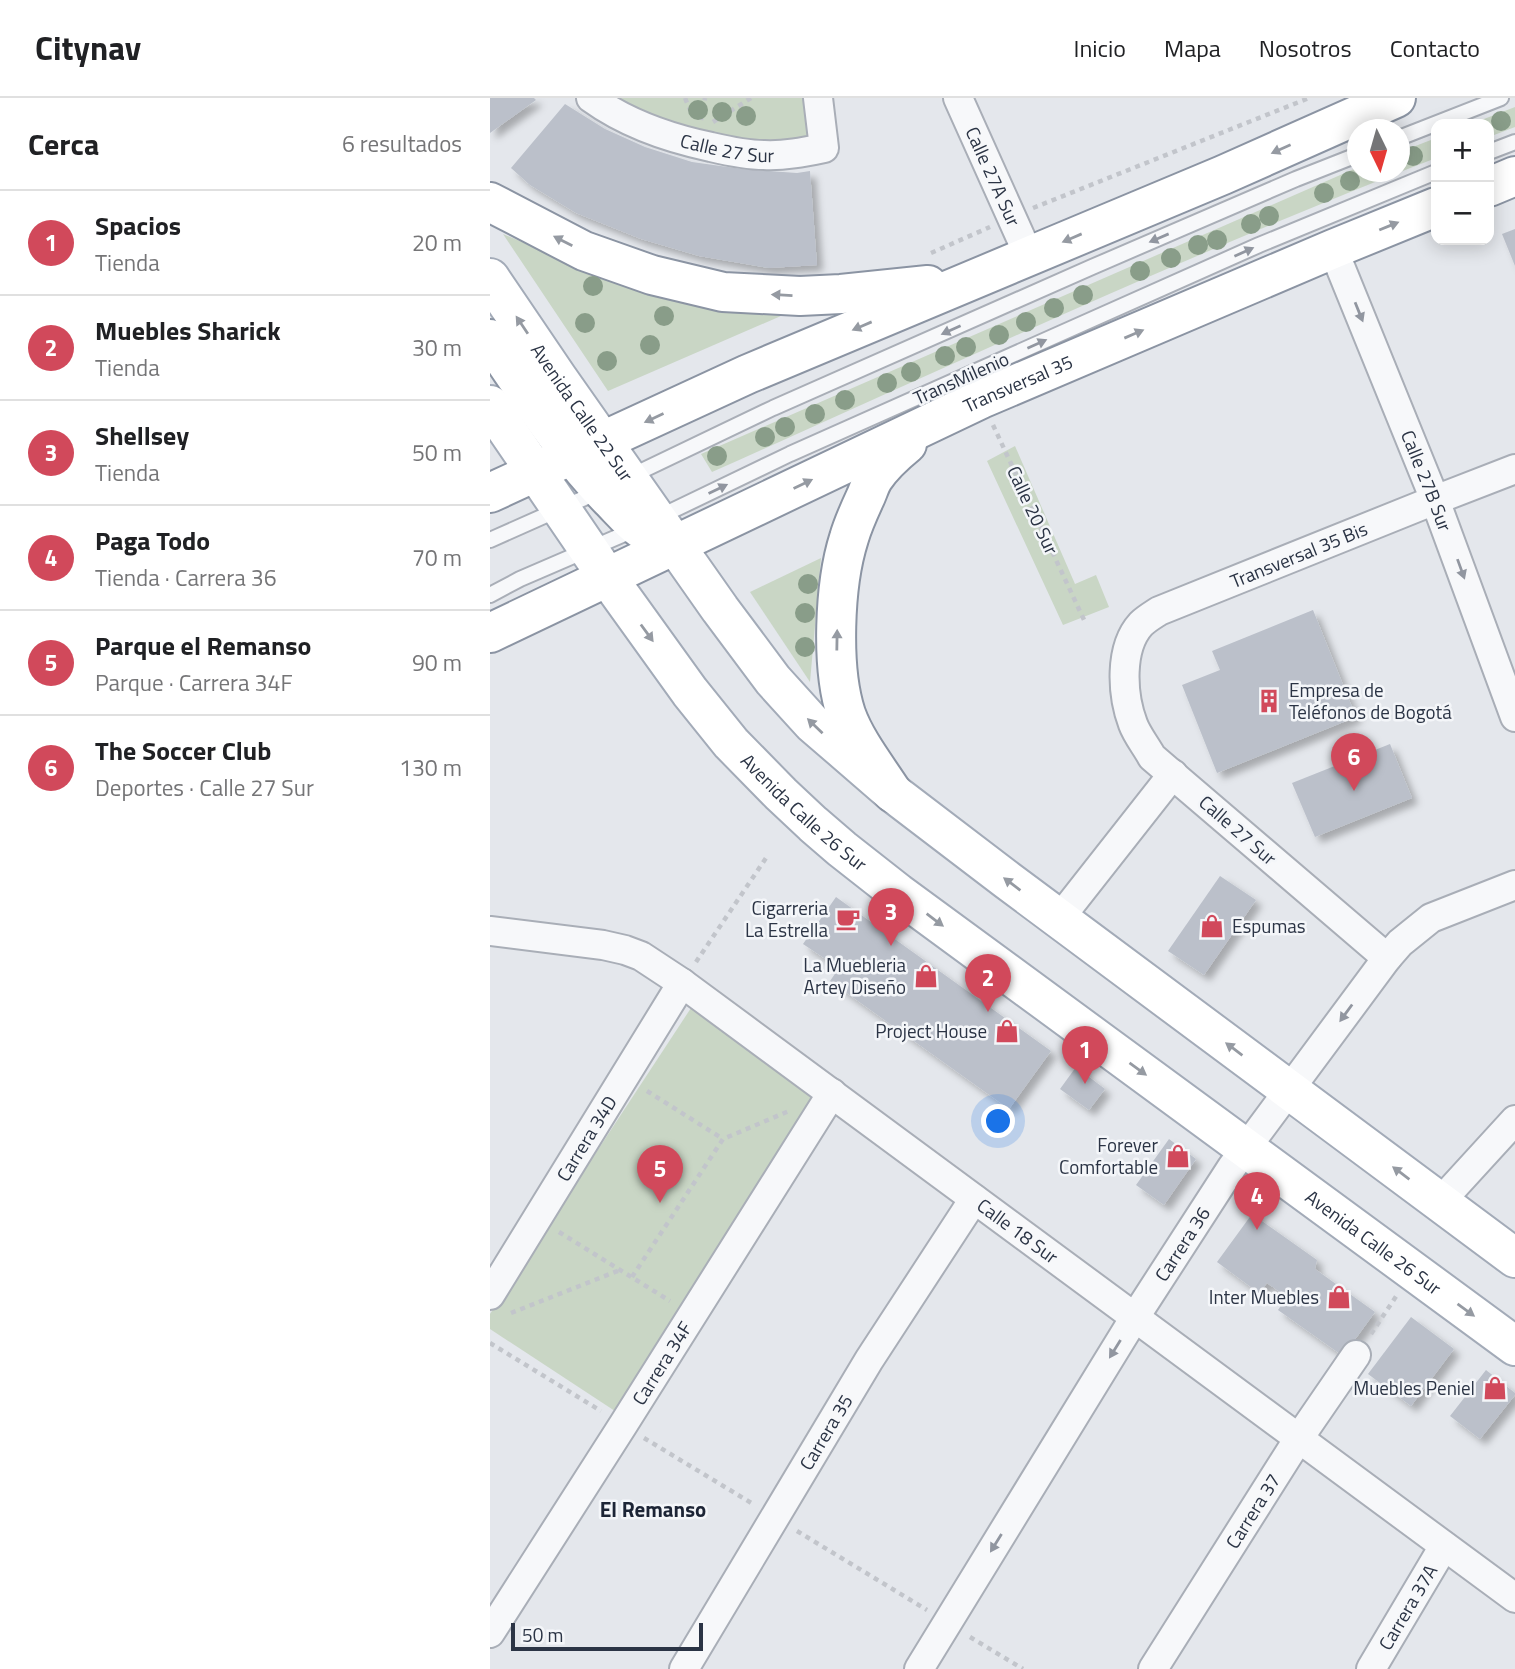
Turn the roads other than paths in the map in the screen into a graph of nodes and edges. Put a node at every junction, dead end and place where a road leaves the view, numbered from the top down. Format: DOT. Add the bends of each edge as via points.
graph roads {
  1 [pos="591,98"];
  2 [pos="818,98"];
  3 [pos="958,98"];
  4 [pos="1396,98"];
  5 [pos="1501,98"];
  6 [pos="1410,134"];
  7 [pos="1515,142"];
  8 [pos="1494,150"];
  9 [pos="1347,159"];
  10 [pos="1431,174"];
  11 [pos="1515,176"];
  12 [pos="1494,185"];
  13 [pos="490,202"];
  14 [pos="1431,209"];
  15 [pos="1333,249"];
  16 [pos="1029,256"];
  17 [pos="490,278"];
  18 [pos="972,280"];
  19 [pos="490,339"];
  20 [pos="490,405"];
  21 [pos="939,419"];
  22 [pos="588,449"];
  23 [pos="526,458"];
  24 [pos="1515,469"];
  25 [pos="615,484"];
  26 [pos="490,493"];
  27 [pos="1435,500"];
  28 [pos="561,509"];
  29 [pos="657,530"];
  30 [pos="490,540"];
  31 [pos="598,563"];
  32 [pos="490,595"];
  33 [pos="490,634"];
  34 [pos="1124,681"];
  35 [pos="1515,717"];
  36 [pos="1173,774"];
  37 [pos="893,793"];
  38 [pos="1515,885"];
  39 [pos="1059,919"];
  40 [pos="494,938"];
  41 [pos="1387,958"];
  42 [pos="682,983"];
  43 [pos="1289,1089"];
  44 [pos="832,1093"];
  45 [pos="1515,1120"];
  46 [pos="1245,1148"];
  47 [pos="974,1199"];
  48 [pos="1440,1202"];
  49 [pos="1515,1258"];
  50 [pos="496,1306"];
  51 [pos="1135,1317"];
  52 [pos="1515,1346"];
  53 [pos="1356,1355"];
  54 [pos="1299,1438"];
  55 [pos="1444,1546"];
  56 [pos="1515,1598"];
  57 [pos="490,1633"];
  58 [pos="684,1669"];
  59 [pos="919,1669"];
  60 [pos="1153,1669"];
  61 [pos="1371,1669"];
  1 -- 2 [label="street, Calle 27 Sur" via="655,133 725,151 763,155 824,148"];
  3 -- 16 [label="street, Calle 27A Sur"];
  4 -- 16 [label="main road, one-way"];
  5 -- 6 [label="lane"];
  7 -- 8 [label="lane"];
  9 -- 25 [label="lane, one-way" via="773,408"];
  29 -- 10 [label="lane, TransMilenio, one-way" via="790,454 1234,256"];
  11 -- 12 [label="main road"];
  18 -- 13 [label="main road, one-way" via="800,296 723,292 652,275 584,251"];
  15 -- 14 [label="main road, Transversal 35, one-way"];
  21 -- 15 [label="main road, Transversal 35, one-way"];
  15 -- 27 [label="street, Calle 27B Sur, one-way"];
  16 -- 18 [label="main road"];
  22 -- 17 [label="main road, Avenida Calle 22 Sur, one-way"];
  18 -- 22 [label="main road, one-way" via="748,374"];
  19 -- 22 [label="main road" via="551,428"];
  20 -- 23 [label="main road"];
  29 -- 21 [label="main road, Transversal 35, one-way"];
  37 -- 21 [label="main road, one-way" via="846,712 837,648 839,586 848,540 874,478 898,451"];
  22 -- 23 [label="main road"];
  22 -- 25 [label="main road, Avenida Calle 22 Sur"];
  23 -- 26 [label="main road"];
  23 -- 28 [label="main road, Avenida Calle 26 Sur"];
  24 -- 27 [label="street, Transversal 35 Bis"];
  25 -- 28 [label="lane"];
  25 -- 29 [label="main road, Avenida Calle 22 Sur"];
  27 -- 34 [label="street, Transversal 35 Bis" via="1159,611 1141,624 1128,645"];
  27 -- 35 [label="street, Calle 27B Sur, one-way"];
  28 -- 30 [label="lane"];
  28 -- 31 [label="main road, Avenida Calle 26 Sur"];
  29 -- 31 [label="main road, Transversal 35"];
  37 -- 29 [label="main road, one-way" via="792,702"];
  31 -- 32 [label="lane" via="520,579"];
  31 -- 33 [label="main road, Transversal 35"];
  31 -- 46 [label="main road, Avenida Calle 26 Sur, one-way" via="725,735 813,824 898,893"];
  34 -- 36 [label="street, Calle 27 Sur" via="1133,725 1152,757"];
  36 -- 39 [label="street"];
  36 -- 41 [label="street, Calle 27 Sur"];
  39 -- 37 [label="main road, one-way"];
  38 -- 41 [label="street, Carrera 36" via="1431,918"];
  43 -- 39 [label="main road, one-way"];
  40 -- 42 [label="street, Calle 18 Sur" via="625,950"];
  41 -- 43 [label="street, Carrera 36, one-way"];
  42 -- 44 [label="street, Calle 18 Sur"];
  42 -- 50 [label="street, Carrera 34D" via="537,1218"];
  43 -- 46 [label="street, Carrera 36"];
  48 -- 43 [label="main road, one-way"];
  44 -- 47 [label="street, Calle 18 Sur"];
  44 -- 57 [label="street, Carrera 34F"];
  45 -- 48 [label="street"];
  46 -- 51 [label="street, Carrera 36"];
  46 -- 52 [label="main road, Avenida Calle 26 Sur, one-way"];
  47 -- 51 [label="street, Calle 18 Sur"];
  47 -- 58 [label="street, Carrera 35" via="869,1360"];
  48 -- 49 [label="main road"];
  51 -- 54 [label="street, Calle 18 Sur"];
  51 -- 59 [label="street, Carrera 36, one-way"];
  53 -- 54 [label="street, Carrera 37"];
  54 -- 55 [label="street, Calle 18 Sur"];
  54 -- 60 [label="street, Carrera 37"];
  55 -- 56 [label="street, Calle 18 Sur"];
  55 -- 61 [label="street, Carrera 37A"];
}
